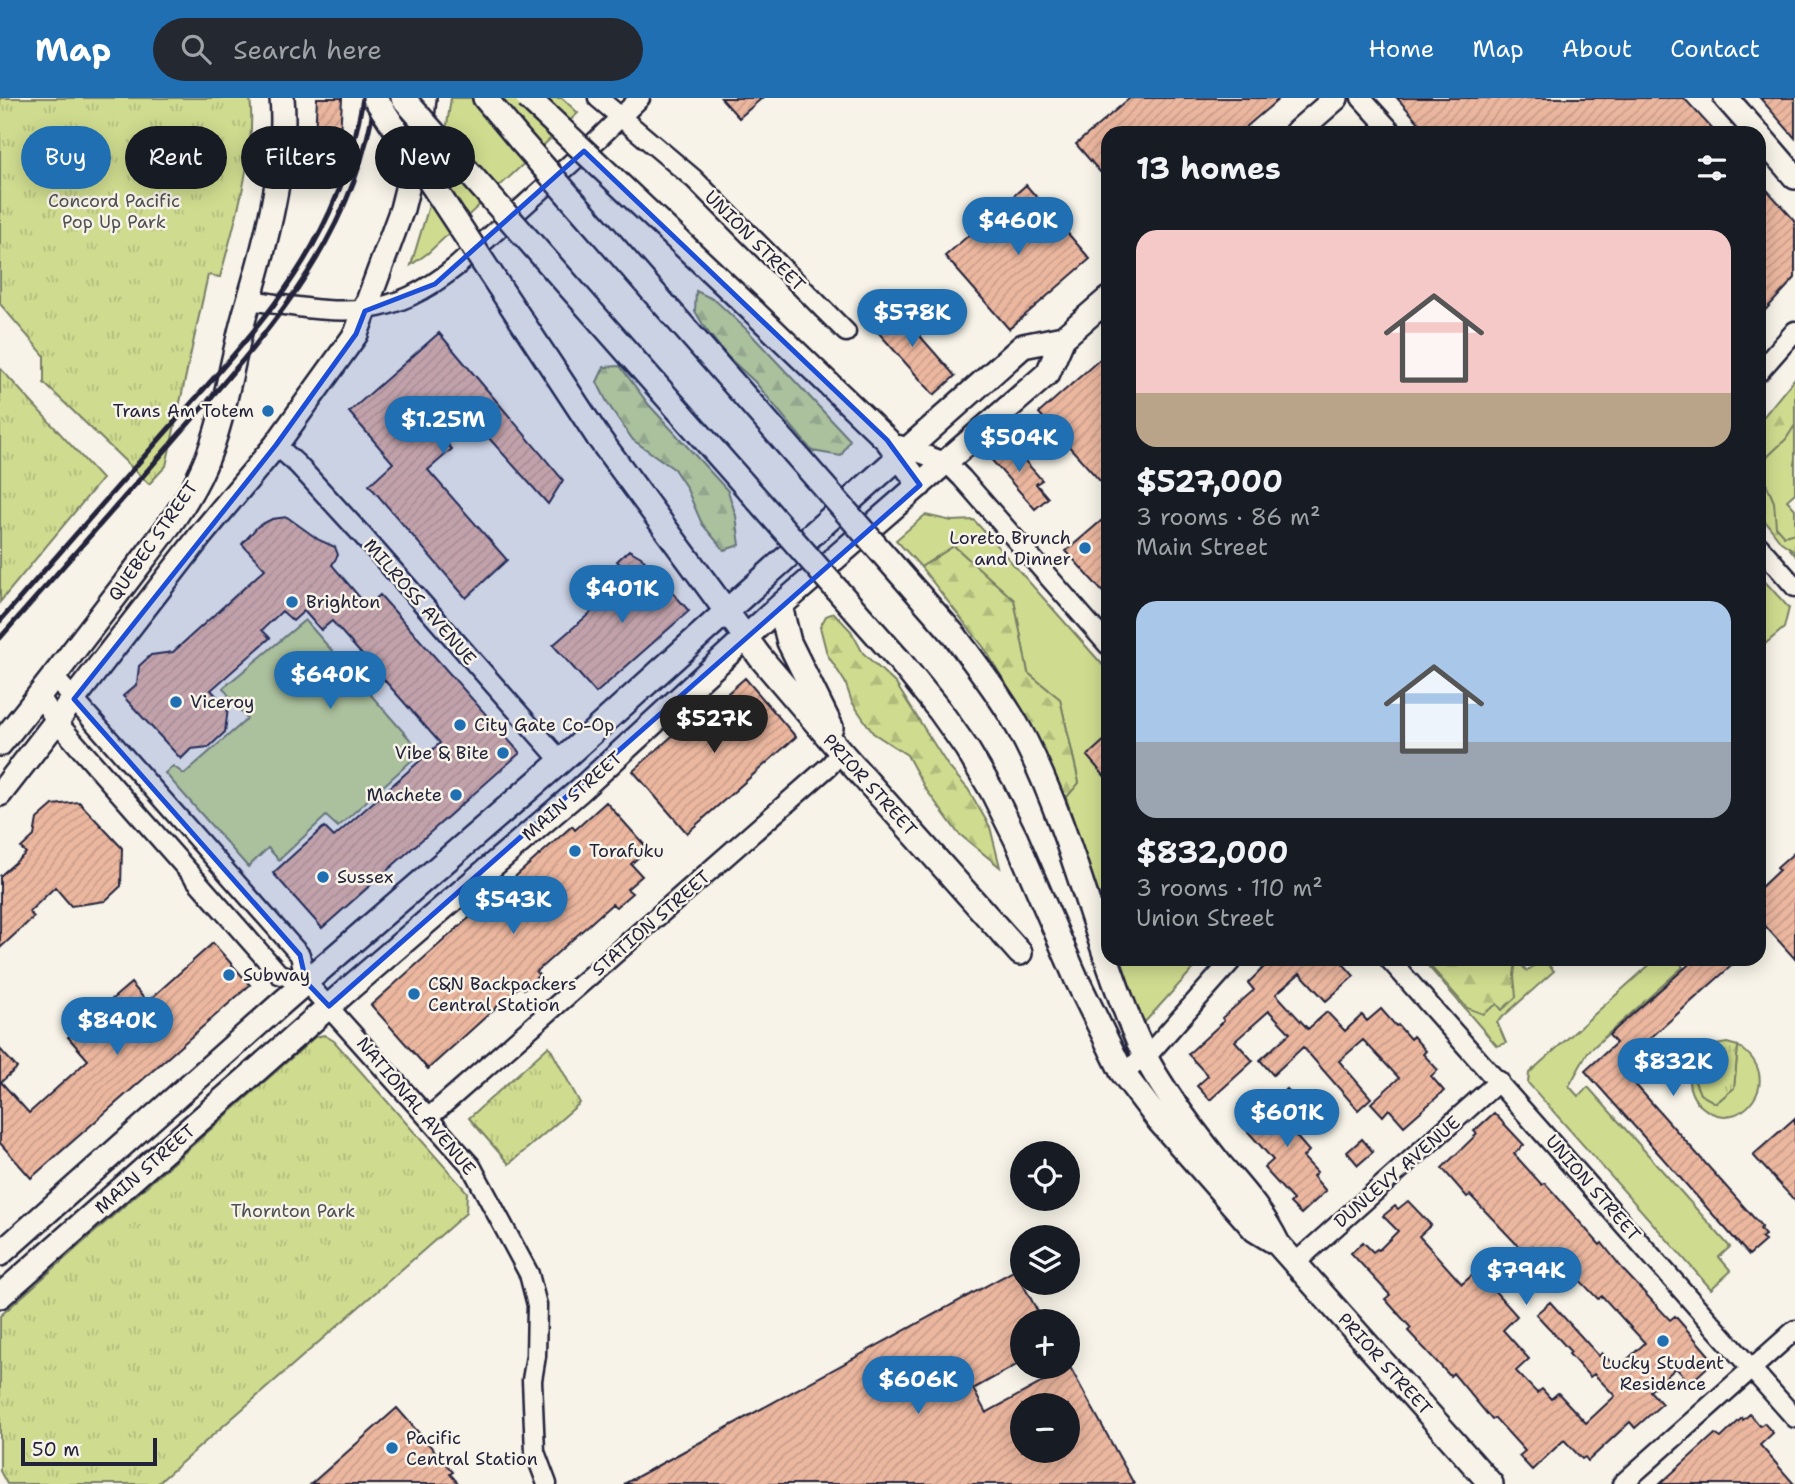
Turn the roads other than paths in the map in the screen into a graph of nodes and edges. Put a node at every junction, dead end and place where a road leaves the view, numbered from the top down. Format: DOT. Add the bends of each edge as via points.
graph roads {
  1 [pos="282,98"];
  2 [pos="374,98"];
  3 [pos="403,98"];
  4 [pos="424,98"];
  5 [pos="485,98"];
  6 [pos="528,98"];
  7 [pos="598,98"];
  8 [pos="640,98"];
  9 [pos="1335,98"];
  10 [pos="1361,98"];
  11 [pos="1726,98"];
  12 [pos="621,117"];
  13 [pos="1305,126"];
  14 [pos="1386,126"];
  15 [pos="1751,126"];
  16 [pos="1766,143"];
  17 [pos="1795,177"];
  18 [pos="249,300"];
  19 [pos="1101,305"];
  20 [pos="365,311"];
  21 [pos="1795,331"];
  22 [pos="846,332"];
  23 [pos="1063,338"];
  24 [pos="1766,364"];
  25 [pos="276,445"];
  26 [pos="895,446"];
  27 [pos="947,463"];
  28 [pos="920,485"];
  29 [pos="1766,554"];
  30 [pos="1795,587"];
  31 [pos="780,606"];
  32 [pos="726,612"];
  33 [pos="1101,637"];
  34 [pos="745,638"];
  35 [pos="54,677"];
  36 [pos="40,696"];
  37 [pos="74,699"];
  38 [pos="56,721"];
  39 [pos="0,744"];
  40 [pos="841,752"];
  41 [pos="561,761"];
  42 [pos="0,794"];
  43 [pos="1101,942"];
  44 [pos="1020,953"];
  45 [pos="1109,966"];
  46 [pos="1227,966"];
  47 [pos="1395,966"];
  48 [pos="306,982"];
  49 [pos="329,1006"];
  50 [pos="1146,1057"];
  51 [pos="1122,1072"];
  52 [pos="1499,1081"];
  53 [pos="428,1118"];
  54 [pos="1278,1244"];
  55 [pos="0,1254"];
  56 [pos="1295,1263"];
  57 [pos="0,1296"];
  58 [pos="1795,1331"];
  59 [pos="1751,1369"];
  60 [pos="1795,1418"];
  61 [pos="547,1484"];
  62 [pos="1491,1484"];
  63 [pos="1622,1484"];
  1 -- 18 [label="main road, QUEBEC STREET" via="278,176"];
  2 -- 32 [label="main road, PRIOR STREET, bridge" via="598,437"];
  3 -- 51 [label="main road, PRIOR STREET, bridge" via="940,711 1016,839"];
  4 -- 20 [label="main road, QUEBEC STREET" via="406,197"];
  5 -- 43 [label="main road, PRIOR STREET, bridge" via="955,636 1025,740 1065,834"];
  6 -- 26 [label="main road, bridge"];
  7 -- 12 [label="street, UNION STREET"];
  8 -- 12 [label="street"];
  9 -- 13 [label="main road"];
  10 -- 14 [label="street"];
  11 -- 15 [label="main road"];
  12 -- 20 [label="street" via="435,284 394,304"];
  12 -- 22 [label="street, UNION STREET" via="694,179"];
  16 -- 17 [label="main road"];
  18 -- 20 [label="street" via="338,312"];
  18 -- 35 [label="main road, QUEBEC STREET" via="214,440 195,485"];
  19 -- 23 [label="main road, MAIN STREET"];
  20 -- 25 [label="main road, QUEBEC STREET" via="356,334"];
  21 -- 24 [label="street"];
  23 -- 26 [label="main road, MAIN STREET" via="1023,346"];
  23 -- 27 [label="main road, MAIN STREET" via="1048,373"];
  25 -- 37 [label="main road, QUEBEC STREET"];
  25 -- 41 [label="street, MILROSS AVENUE" via="363,536"];
  26 -- 27 [label="street"];
  26 -- 28 [label="main road"];
  26 -- 32 [label="main road, MAIN STREET"];
  27 -- 28 [label="main road, MAIN STREET"];
  27 -- 33 [label="street"];
  28 -- 31 [label="main road, MAIN STREET"];
  29 -- 30 [label="street"];
  31 -- 34 [label="main road, MAIN STREET"];
  31 -- 40 [label="main road" via="789,642"];
  32 -- 34 [label="main road, PRIOR STREET"];
  32 -- 41 [label="main road, MAIN STREET"];
  34 -- 40 [label="main road, PRIOR STREET"];
  34 -- 49 [label="main road, MAIN STREET" via="579,791"];
  35 -- 36 [label="main road, QUEBEC STREET"];
  35 -- 37 [label="street, NATIONAL AVENUE"];
  36 -- 38 [label="street, NATIONAL AVENUE"];
  36 -- 39 [label="main road, QUEBEC STREET"];
  37 -- 38 [label="main road, QUEBEC STREET"];
  37 -- 48 [label="street, NATIONAL AVENUE" via="300,955"];
  38 -- 42 [label="main road, QUEBEC STREET"];
  38 -- 48 [label="street, NATIONAL AVENUE" via="279,974"];
  40 -- 44 [label="main road, PRIOR STREET"];
  40 -- 53 [label="street, STATION STREET"];
  41 -- 48 [label="main road, MAIN STREET"];
  45 -- 50 [label="main road, PRIOR STREET, bridge"];
  46 -- 50 [label="street"];
  47 -- 52 [label="street, UNION STREET"];
  48 -- 49 [label="street, NATIONAL AVENUE"];
  48 -- 55 [label="main road, MAIN STREET"];
  49 -- 53 [label="street, NATIONAL AVENUE"];
  49 -- 57 [label="main road, MAIN STREET"];
  50 -- 51 [label="street"];
  50 -- 54 [label="main road, PRIOR STREET" via="1217,1159 1265,1217"];
  51 -- 54 [label="main road, PRIOR STREET" via="1255,1230"];
  52 -- 56 [label="street, DUNLEVY AVENUE"];
  52 -- 59 [label="street, UNION STREET"];
  53 -- 61 [label="street, NATIONAL AVENUE" via="471,1167 529,1274 537,1304 535,1452"];
  54 -- 56 [label="main road, PRIOR STREET"];
  56 -- 62 [label="main road, PRIOR STREET"];
  58 -- 59 [label="street"];
  59 -- 60 [label="street, UNION STREET"];
  59 -- 63 [label="street"];
}
